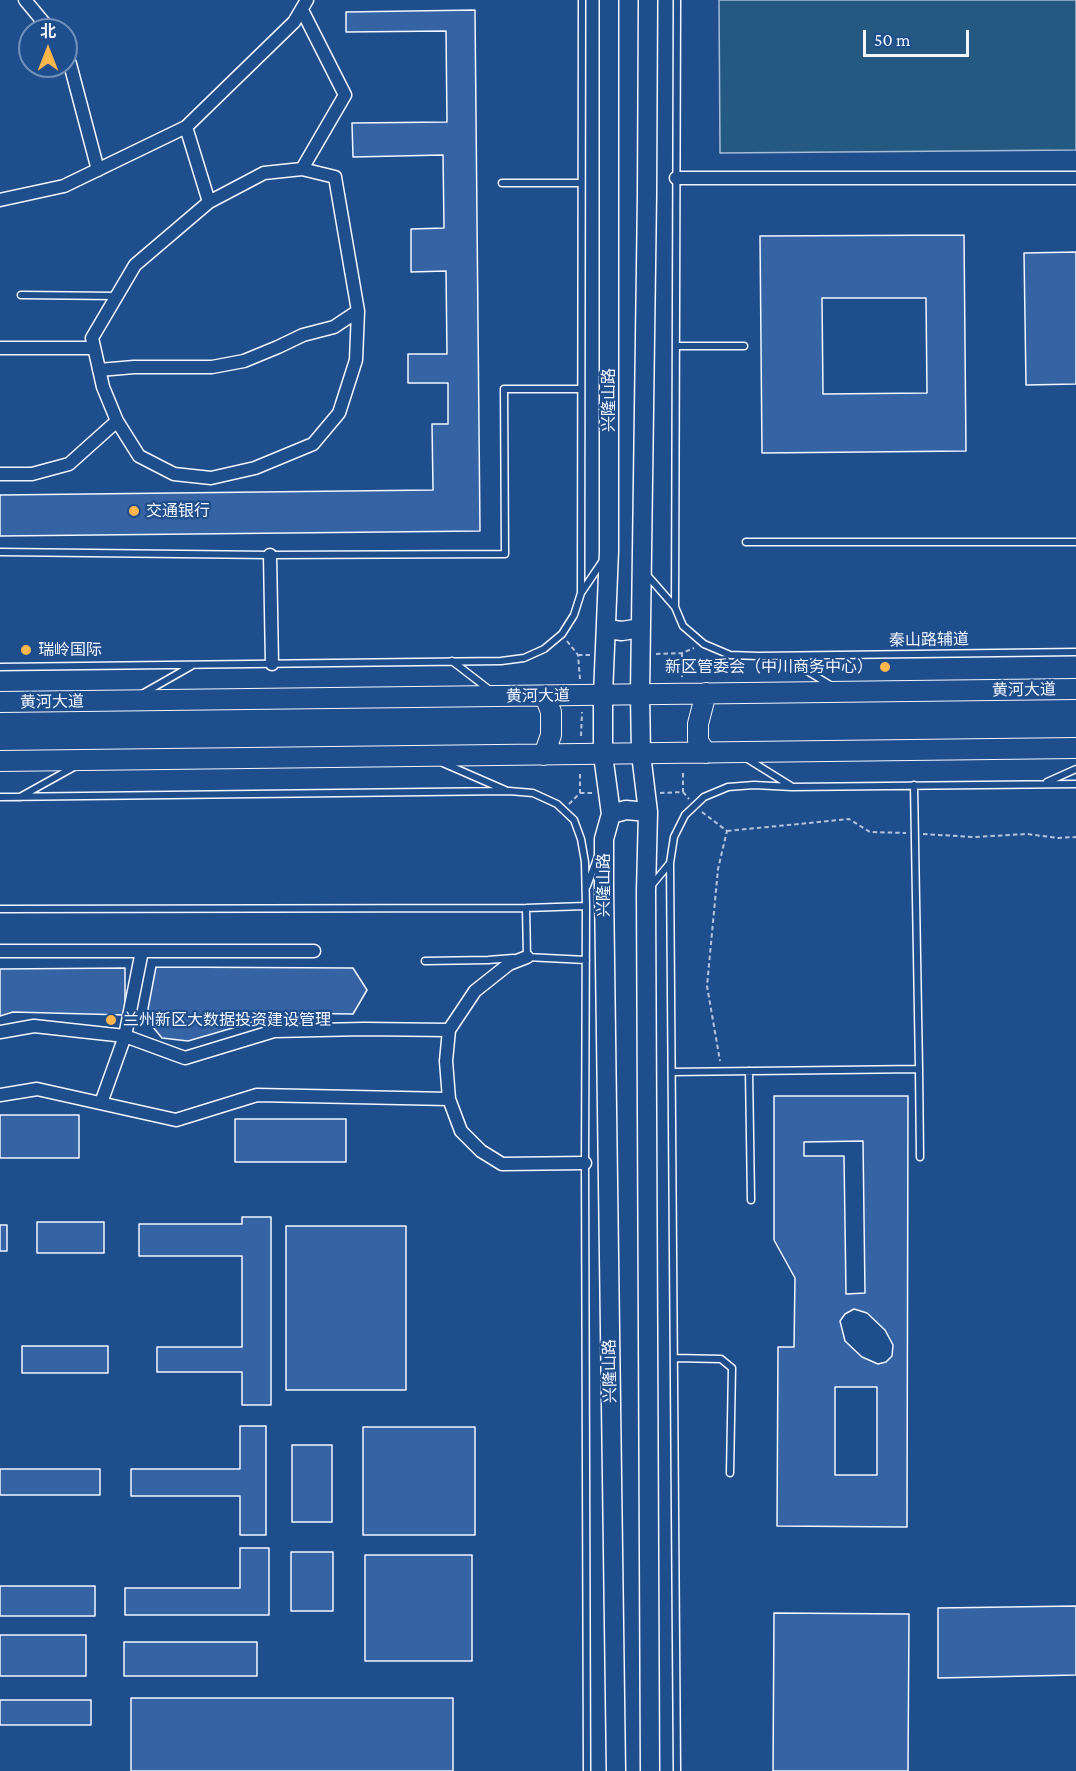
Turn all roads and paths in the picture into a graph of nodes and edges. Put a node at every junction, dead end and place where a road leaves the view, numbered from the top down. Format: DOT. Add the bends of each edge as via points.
graph roads {
  1 [pos="25,0"];
  2 [pos="582,0"];
  3 [pos="609,0"];
  4 [pos="648,0"];
  5 [pos="676,0"];
  6 [pos="304,5"];
  7 [pos="40,18"];
  8 [pos="74,78"];
  9 [pos="186,127"];
  10 [pos="303,169"];
  11 [pos="98,170"];
  12 [pos="676,178"];
  13 [pos="1076,178"];
  14 [pos="502,183"];
  15 [pos="581,183"];
  16 [pos="0,200"];
  17 [pos="209,202"];
  18 [pos="21,295"];
  19 [pos="118,296"];
  20 [pos="358,311"];
  21 [pos="676,346"];
  22 [pos="744,346"];
  23 [pos="0,348"];
  24 [pos="94,348"];
  25 [pos="99,370"];
  26 [pos="581,389"];
  27 [pos="117,421"];
  28 [pos="0,474"];
  29 [pos="746,542"];
  30 [pos="1076,542"];
  31 [pos="609,551"];
  32 [pos="0,552"];
  33 [pos="270,555"];
  34 [pos="642,569"];
  35 [pos="581,593"];
  36 [pos="675,607"];
  37 [pos="641,628"];
  38 [pos="606,629"];
  39 [pos="562,634"];
  40 [pos="1076,652"];
  41 [pos="782,656"];
  42 [pos="452,662"];
  43 [pos="272,664"];
  44 [pos="194,665"];
  45 [pos="0,667"];
  46 [pos="1076,689"];
  47 [pos="843,692"];
  48 [pos="706,693"];
  49 [pos="640,694"];
  50 [pos="582,695"];
  51 [pos="603,695"];
  52 [pos="545,696"];
  53 [pos="499,697"];
  54 [pos="130,701"];
  55 [pos="0,702"];
  56 [pos="1076,748"];
  57 [pos="706,753"];
  58 [pos="738,753"];
  59 [pos="641,754"];
  60 [pos="544,755"];
  61 [pos="581,755"];
  62 [pos="603,755"];
  63 [pos="428,757"];
  64 [pos="84,760"];
  65 [pos="0,761"];
  66 [pos="1076,769"];
  67 [pos="1044,784"];
  68 [pos="1076,784"];
  69 [pos="914,785"];
  70 [pos="792,787"];
  71 [pos="509,791"];
  72 [pos="0,797"];
  73 [pos="19,797"];
  74 [pos="695,806"];
  75 [pos="563,810"];
  76 [pos="648,812"];
  77 [pos="611,814"];
  78 [pos="727,831"];
  79 [pos="915,833"];
  80 [pos="1076,837"];
  81 [pos="604,839"];
  82 [pos="670,863"];
  83 [pos="586,890"];
  84 [pos="646,891"];
  85 [pos="586,906"];
  86 [pos="526,908"];
  87 [pos="0,909"];
  88 [pos="0,951"];
  89 [pos="142,951"];
  90 [pos="314,951"];
  91 [pos="527,957"];
  92 [pos="586,960"];
  93 [pos="425,961"];
  94 [pos="449,1030"];
  95 [pos="0,1032"];
  96 [pos="125,1036"];
  97 [pos="919,1069"];
  98 [pos="722,1071"];
  99 [pos="749,1071"];
  100 [pos="672,1072"];
  101 [pos="0,1095"];
  102 [pos="449,1099"];
  103 [pos="101,1103"];
  104 [pos="920,1157"];
  105 [pos="585,1163"];
  106 [pos="750,1200"];
  107 [pos="674,1358"];
  108 [pos="730,1473"];
  109 [pos="587,1771"];
  110 [pos="616,1771"];
  111 [pos="650,1771"];
  112 [pos="677,1771"];
  1 -- 7 [label="street"];
  2 -- 15 [label="lane"];
  3 -- 31 [label="street, 兴隆山路"];
  4 -- 34 [label="street"];
  5 -- 12 [label="lane"];
  6 -- 9 [label="street" via="294,22"];
  6 -- 10 [label="street" via="345,95"];
  8 -- 11 [label="street"];
  9 -- 11 [label="street"];
  9 -- 17 [label="street"];
  10 -- 17 [label="street" via="264,173"];
  10 -- 20 [label="street" via="335,177"];
  11 -- 16 [label="street" via="64,186"];
  12 -- 13 [label="street"];
  12 -- 21 [label="lane"];
  14 -- 15 [label="lane"];
  15 -- 26 [label="lane"];
  17 -- 19 [label="street" via="135,265"];
  18 -- 19 [label="lane"];
  19 -- 24 [label="street" via="92,338"];
  20 -- 25 [label="street" via="334,327 303,335 244,361 212,367"];
  20 -- 27 [label="street" via="356,360 339,413 313,444 255,468 211,478 174,474 139,456"];
  21 -- 22 [label="lane"];
  21 -- 36 [label="lane"];
  23 -- 24 [label="street"];
  24 -- 25 [label="street"];
  25 -- 27 [label="street"];
  26 -- 33 [label="lane" via="504,389 505,555"];
  26 -- 35 [label="lane"];
  27 -- 28 [label="street" via="69,464 32,474"];
  29 -- 30 [label="lane"];
  31 -- 35 [label="lane"];
  31 -- 38 [label="street, 兴隆山路"];
  32 -- 33 [label="lane"];
  33 -- 43 [label="street"];
  34 -- 36 [label="lane, 秦山路辅道"];
  34 -- 37 [label="street"];
  35 -- 39 [label="lane"];
  36 -- 41 [label="lane, 秦山路辅道" via="683,626 705,644 730,655"];
  37 -- 38 [label="street"];
  37 -- 49 [label="street"];
  38 -- 51 [label="street, 兴隆山路"];
  39 -- 42 [label="lane" via="544,649 524,658"];
  39 -- 50 [label="path" via="578,655"];
  40 -- 41 [label="lane, 秦山路辅道"];
  41 -- 47 [label="lane"];
  42 -- 43 [label="lane"];
  42 -- 53 [label="lane"];
  43 -- 44 [label="lane"];
  44 -- 45 [label="lane"];
  44 -- 54 [label="lane"];
  46 -- 47 [label="main road, 黄河大道"];
  47 -- 48 [label="main road, 黄河大道"];
  48 -- 49 [label="main road, 黄河大道"];
  48 -- 57 [label="main road" via="698,724 698,741"];
  49 -- 51 [label="main road, 黄河大道"];
  49 -- 59 [label="street"];
  50 -- 51 [label="main road, 黄河大道"];
  50 -- 52 [label="main road, 黄河大道"];
  50 -- 61 [label="path"];
  51 -- 62 [label="street, 兴隆山路"];
  52 -- 53 [label="main road, 黄河大道"];
  52 -- 60 [label="main road" via="551,712 551,735"];
  53 -- 54 [label="main road, 黄河大道"];
  54 -- 55 [label="main road, 黄河大道"];
  56 -- 58 [label="main road"];
  57 -- 58 [label="main road"];
  57 -- 59 [label="main road"];
  58 -- 70 [label="lane"];
  59 -- 62 [label="main road"];
  59 -- 76 [label="street"];
  60 -- 61 [label="main road"];
  60 -- 63 [label="main road"];
  61 -- 62 [label="main road"];
  61 -- 75 [label="path" via="580,793"];
  62 -- 77 [label="street, 兴隆山路"];
  63 -- 64 [label="main road"];
  63 -- 71 [label="lane"];
  64 -- 65 [label="main road"];
  64 -- 73 [label="lane"];
  66 -- 67 [label="lane"];
  67 -- 68 [label="lane"];
  67 -- 69 [label="lane"];
  69 -- 70 [label="lane"];
  69 -- 79 [label="lane"];
  70 -- 74 [label="lane" via="728,787 704,797"];
  71 -- 73 [label="lane"];
  71 -- 75 [label="lane" via="533,793"];
  72 -- 73 [label="lane"];
  74 -- 78 [label="path"];
  74 -- 82 [label="lane" via="685,815 674,837"];
  75 -- 83 [label="lane" via="574,820 581,839"];
  76 -- 77 [label="street" via="626,810"];
  76 -- 84 [label="street"];
  77 -- 81 [label="street, 兴隆山路"];
  78 -- 79 [label="path" via="849,819 870,832"];
  78 -- 98 [label="path" via="718,870 707,986"];
  79 -- 80 [label="path"];
  79 -- 97 [label="lane"];
  81 -- 83 [label="lane"];
  81 -- 110 [label="street, 兴隆山路"];
  82 -- 84 [label="lane"];
  82 -- 100 [label="lane"];
  83 -- 85 [label="lane"];
  84 -- 111 [label="street"];
  85 -- 86 [label="lane"];
  85 -- 92 [label="lane"];
  86 -- 87 [label="lane"];
  86 -- 91 [label="lane"];
  88 -- 89 [label="street"];
  89 -- 90 [label="street"];
  89 -- 96 [label="street"];
  91 -- 92 [label="lane"];
  91 -- 93 [label="lane"];
  91 -- 94 [label="street" via="509,964 475,991"];
  92 -- 105 [label="lane"];
  94 -- 96 [label="street" via="274,1031 185,1058"];
  94 -- 102 [label="street"];
  95 -- 96 [label="street" via="34,1026"];
  96 -- 103 [label="street"];
  97 -- 99 [label="lane"];
  97 -- 104 [label="lane"];
  98 -- 99 [label="lane"];
  98 -- 100 [label="lane"];
  99 -- 106 [label="lane"];
  100 -- 107 [label="lane"];
  101 -- 103 [label="street" via="37,1089"];
  102 -- 103 [label="street" via="257,1095 176,1120"];
  102 -- 105 [label="street" via="461,1131 481,1151 502,1164"];
  105 -- 109 [label="lane"];
  107 -- 108 [label="lane" via="721,1359 732,1368"];
  107 -- 112 [label="lane"];
}
